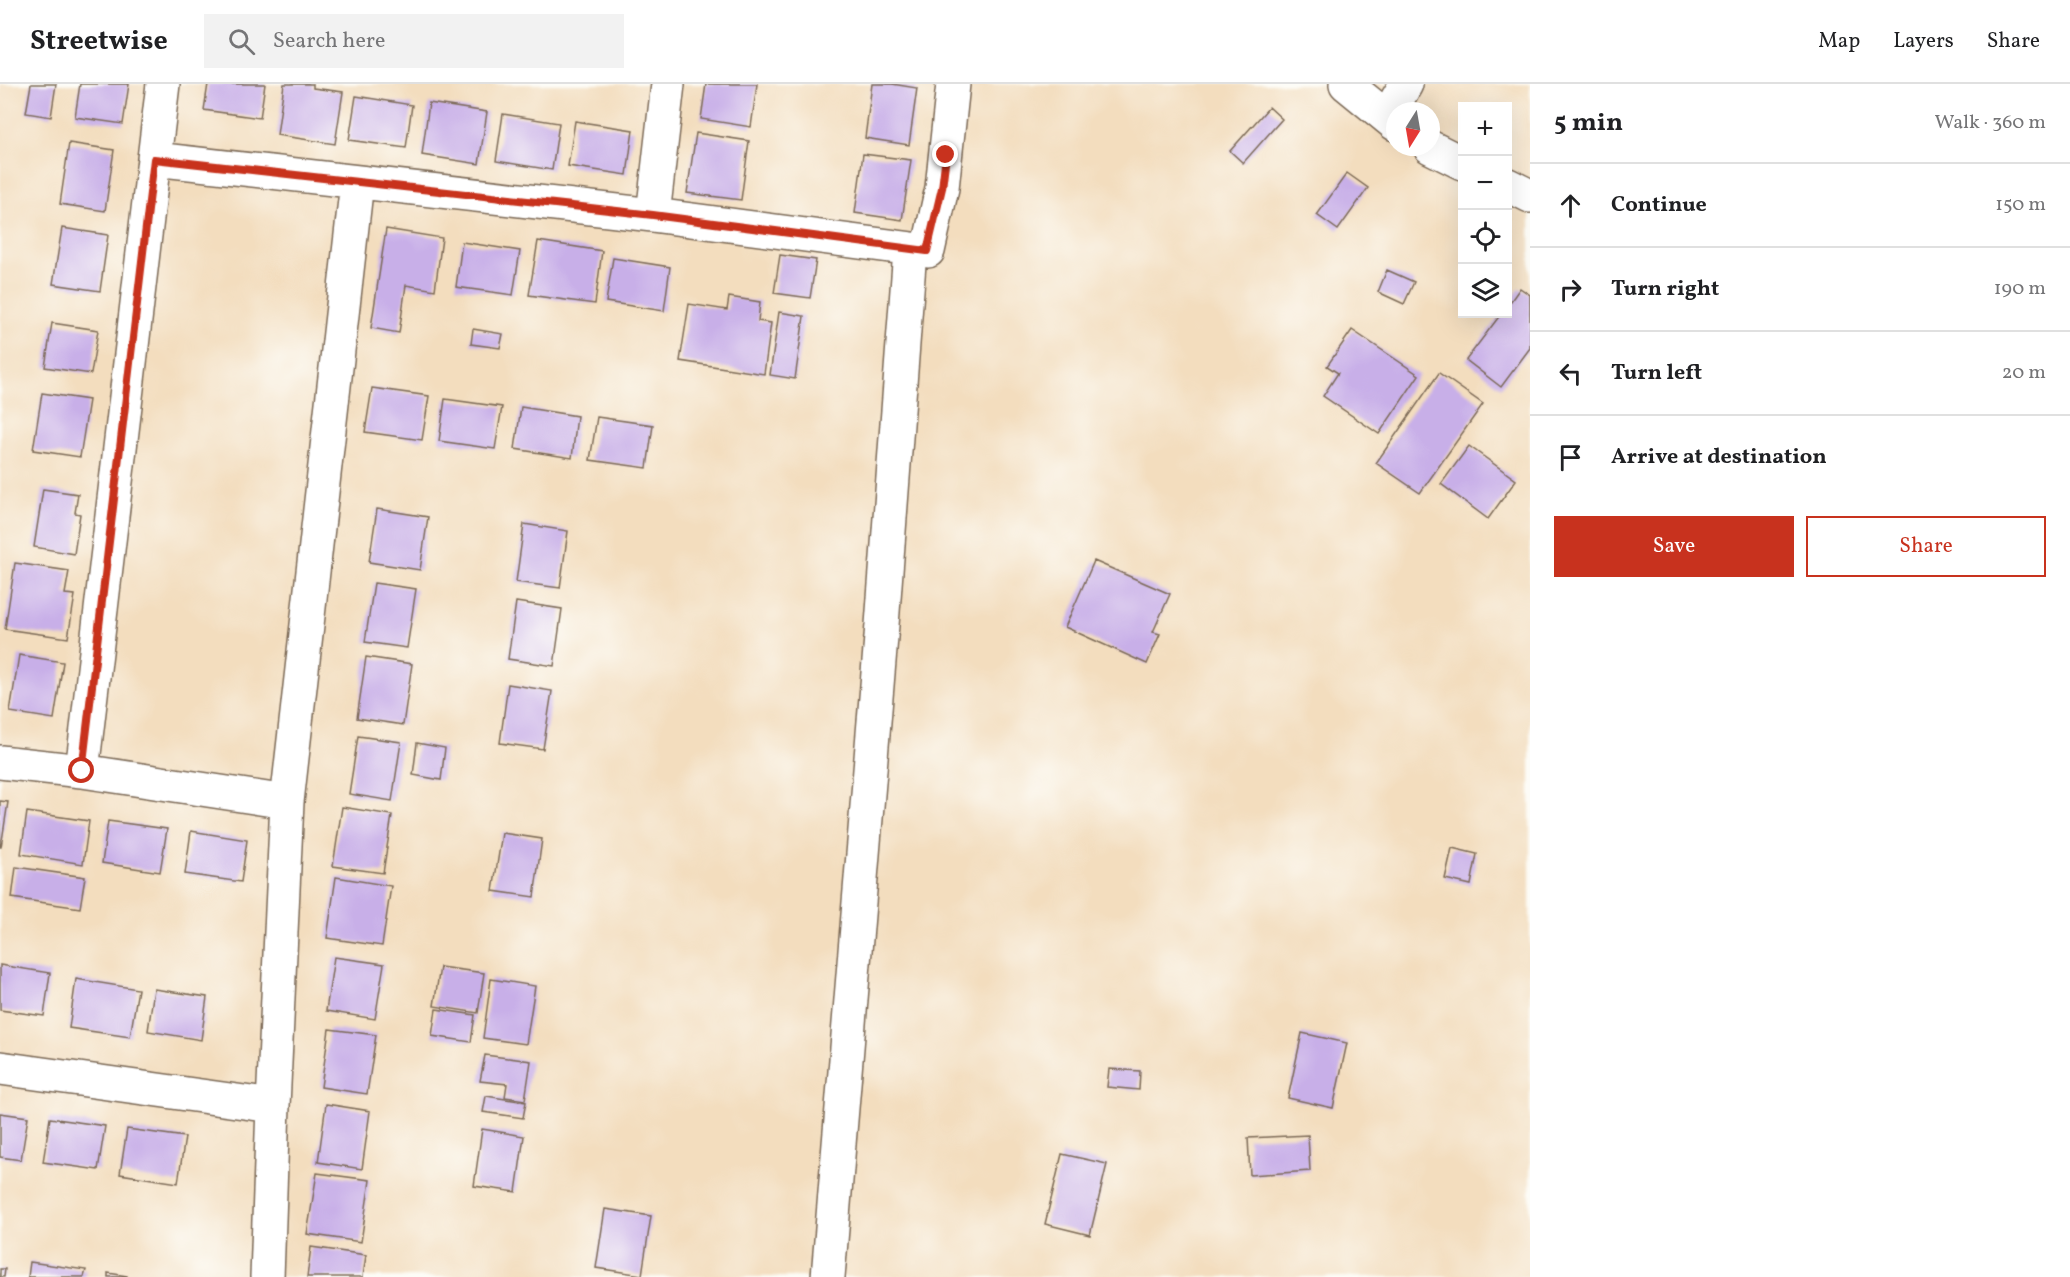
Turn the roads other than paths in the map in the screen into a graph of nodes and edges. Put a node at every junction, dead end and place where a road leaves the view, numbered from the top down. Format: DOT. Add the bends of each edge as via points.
graph roads {
  1 [pos="163,84"];
  2 [pos="668,84"];
  3 [pos="953,84"];
  4 [pos="1346,84"];
  5 [pos="1406,84"];
  6 [pos="1399,102"];
  7 [pos="1386,117"];
  8 [pos="1440,152"];
  9 [pos="154,159"];
  10 [pos="1458,161"];
  11 [pos="357,182"];
  12 [pos="1512,187"];
  13 [pos="1530,196"];
  14 [pos="653,215"];
  15 [pos="910,250"];
  16 [pos="0,762"];
  17 [pos="82,771"];
  18 [pos="287,802"];
  19 [pos="0,1068"];
  20 [pos="273,1106"];
  21 [pos="267,1277"];
  22 [pos="828,1277"];
  1 -- 9 [label="street"];
  2 -- 14 [label="street"];
  3 -- 15 [label="street" via="942,188 927,251"];
  4 -- 7 [label="street"];
  5 -- 6 [label="street"];
  8 -- 10 [label="street"];
  9 -- 11 [label="street"];
  9 -- 17 [label="street"];
  11 -- 14 [label="street"];
  11 -- 18 [label="street"];
  12 -- 13 [label="street"];
  14 -- 15 [label="street"];
  15 -- 22 [label="street"];
  16 -- 17 [label="street"];
  17 -- 18 [label="street"];
  18 -- 20 [label="street"];
  19 -- 20 [label="street"];
  20 -- 21 [label="street"];
}
